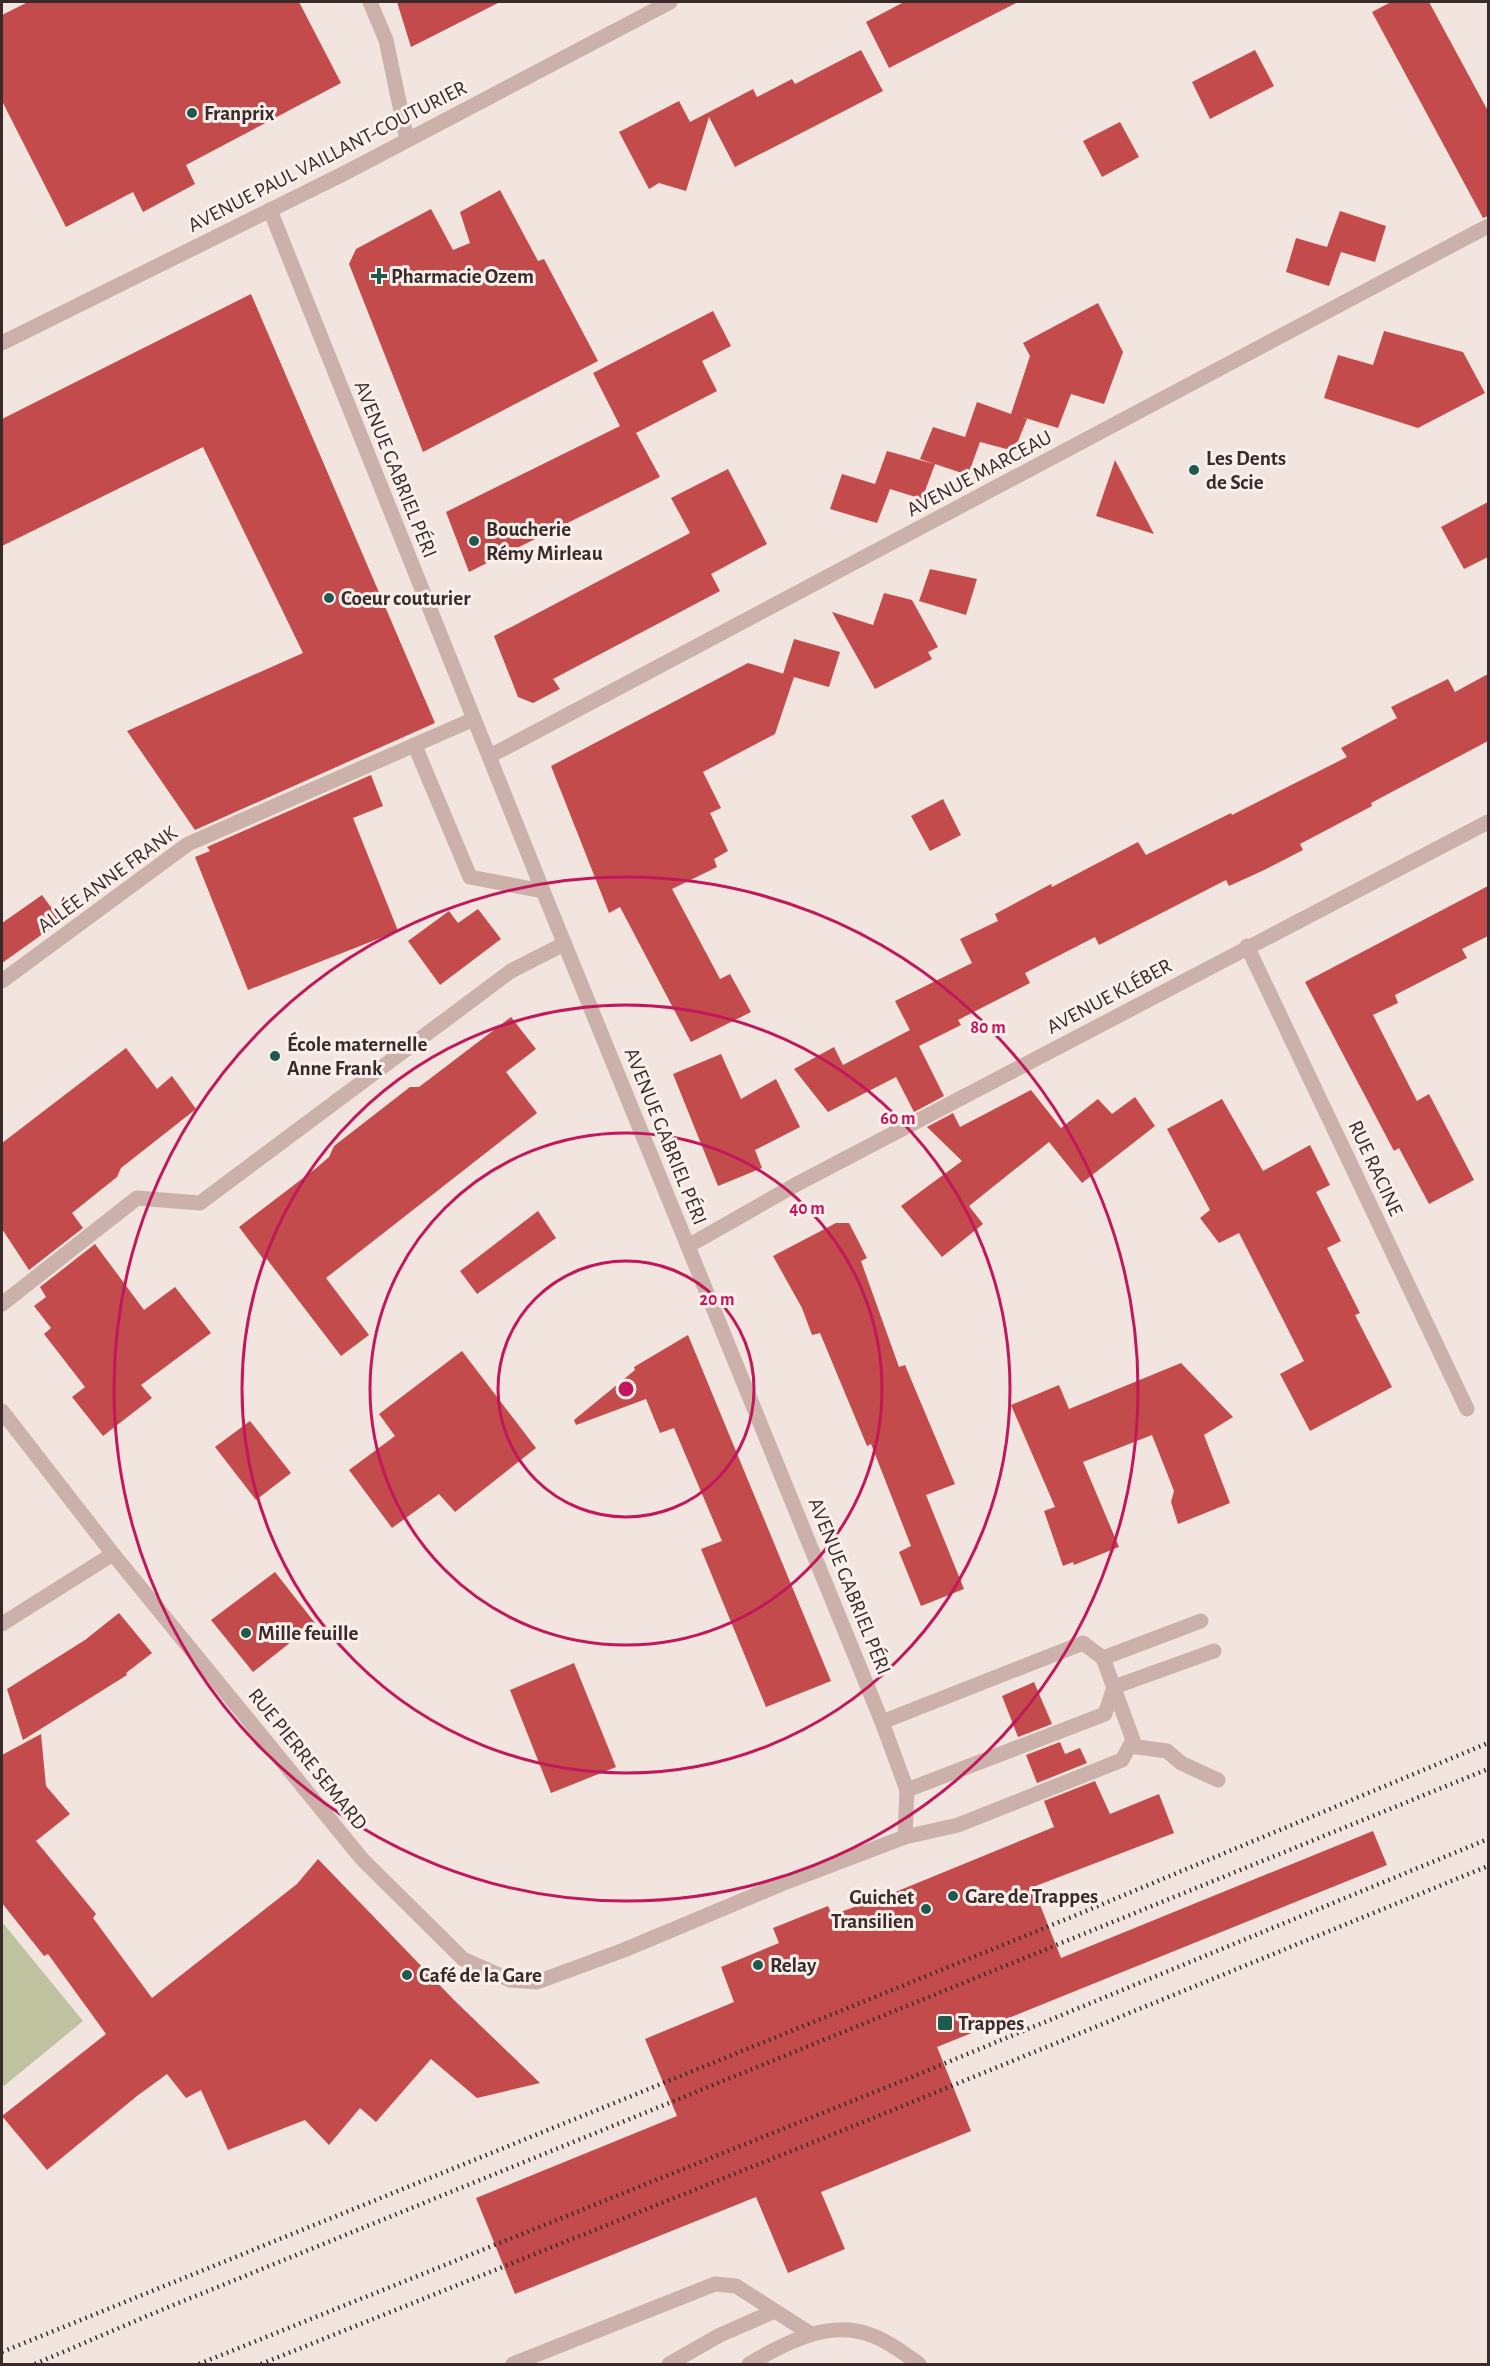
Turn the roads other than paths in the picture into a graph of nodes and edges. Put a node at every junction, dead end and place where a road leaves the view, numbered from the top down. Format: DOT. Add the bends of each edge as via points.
graph roads {
  1 [pos="369,2"];
  2 [pos="670,2"];
  3 [pos="408,140"];
  4 [pos="270,210"];
  5 [pos="1488,226"];
  6 [pos="2,343"];
  7 [pos="474,719"];
  8 [pos="415,746"];
  9 [pos="490,756"];
  10 [pos="1488,822"];
  11 [pos="543,891"];
  12 [pos="564,944"];
  13 [pos="1248,946"];
  14 [pos="2,981"];
  15 [pos="688,1246"];
  16 [pos="2,1304"];
  17 [pos="1467,1409"];
  18 [pos="2,1411"];
  19 [pos="113,1554"];
  20 [pos="1201,1621"];
  21 [pos="2,1624"];
  22 [pos="1214,1651"];
  23 [pos="1103,1658"];
  24 [pos="1113,1687"];
  25 [pos="882,1722"];
  26 [pos="1130,1746"];
  27 [pos="1218,1780"];
  28 [pos="907,1790"];
  29 [pos="905,1838"];
  30 [pos="775,2311"];
  31 [pos="811,2334"];
  32 [pos="513,2364"];
  33 [pos="669,2364"];
  34 [pos="749,2364"];
  35 [pos="919,2364"];
  1 -- 3 [label="street" via="386,40"];
  2 -- 3 [label="street, AVENUE PAUL VAILLANT-COUTURIER"];
  3 -- 4 [label="street, AVENUE PAUL VAILLANT-COUTURIER"];
  4 -- 6 [label="street, AVENUE PAUL VAILLANT-COUTURIER"];
  4 -- 7 [label="street, AVENUE GABRIEL PÉRI"];
  5 -- 9 [label="street, AVENUE MARCEAU"];
  7 -- 8 [label="street, ALLÉE ANNE FRANK"];
  7 -- 9 [label="street, AVENUE GABRIEL PÉRI"];
  8 -- 11 [label="street" via="471,877"];
  8 -- 14 [label="street, ALLÉE ANNE FRANK" via="188,844"];
  9 -- 11 [label="street, AVENUE GABRIEL PÉRI"];
  10 -- 13 [label="street, AVENUE KLÉBER"];
  11 -- 12 [label="street, AVENUE GABRIEL PÉRI"];
  12 -- 15 [label="street, AVENUE GABRIEL PÉRI"];
  12 -- 16 [label="street" via="511,971 200,1203 137,1198"];
  13 -- 15 [label="street, AVENUE KLÉBER" via="797,1184"];
  13 -- 17 [label="street, RUE RACINE"];
  15 -- 25 [label="street, AVENUE GABRIEL PÉRI"];
  18 -- 19 [label="street, RUE PIERRE SEMARD"];
  19 -- 21 [label="street"];
  19 -- 29 [label="street, RUE PIERRE SEMARD" via="362,1859 463,1959 510,1980 537,1982"];
  20 -- 23 [label="street"];
  22 -- 24 [label="street"];
  23 -- 24 [label="street"];
  23 -- 25 [label="street" via="1083,1643"];
  24 -- 26 [label="street" via="1133,1740"];
  24 -- 28 [label="street" via="1105,1714"];
  25 -- 28 [label="street, AVENUE GABRIEL PÉRI"];
  26 -- 27 [label="street" via="1167,1751 1181,1763"];
  26 -- 29 [label="street" via="1122,1760 958,1825"];
  28 -- 29 [label="street, AVENUE GABRIEL PÉRI"];
  30 -- 31 [label="street"];
  30 -- 32 [label="street" via="736,2286 715,2284"];
  30 -- 33 [label="street" via="720,2335"];
  31 -- 34 [label="street"];
  31 -- 35 [label="street" via="861,2332 882,2340"];
}
